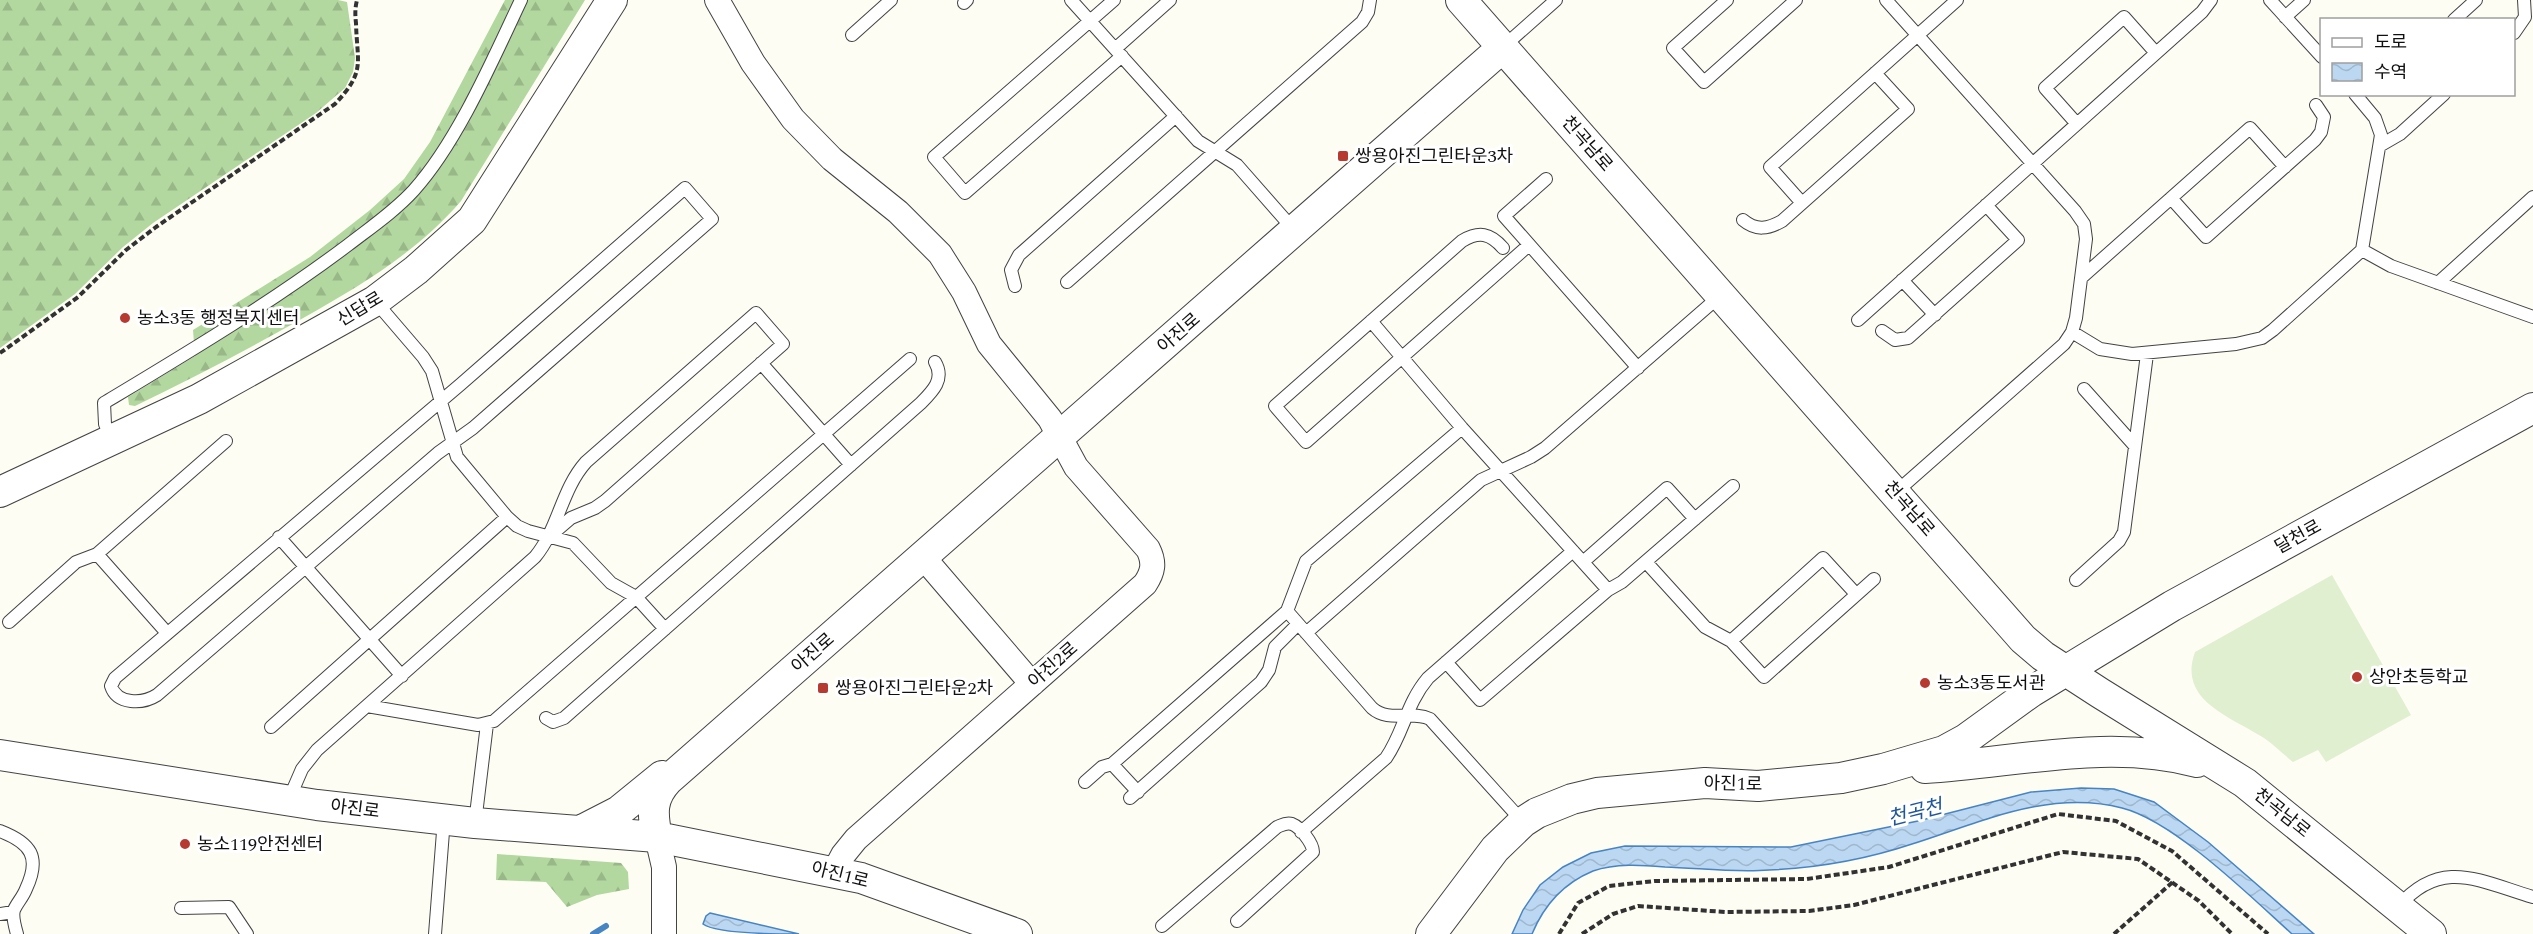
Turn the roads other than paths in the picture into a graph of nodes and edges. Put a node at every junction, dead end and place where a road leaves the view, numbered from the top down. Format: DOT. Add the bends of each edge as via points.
graph roads {
  1 [pos="521,0"];
  2 [pos="612,0"];
  3 [pos="717,0"];
  4 [pos="891,0"];
  5 [pos="1071,0"];
  6 [pos="1114,0"];
  7 [pos="1170,0"];
  8 [pos="1370,0"];
  9 [pos="1461,0"];
  10 [pos="1556,0"];
  11 [pos="1727,0"];
  12 [pos="1796,0"];
  13 [pos="1886,0"];
  14 [pos="1957,0"];
  15 [pos="2211,0"];
  16 [pos="2270,0"];
  17 [pos="2304,0"];
  18 [pos="2476,0"];
  19 [pos="2524,0"];
  20 [pos="2285,17"];
  21 [pos="2456,18"];
  22 [pos="1090,21"];
  23 [pos="2515,32"];
  24 [pos="852,35"];
  25 [pos="1917,35"];
  26 [pos="1502,48"];
  27 [pos="1118,52"];
  28 [pos="2156,53"];
  29 [pos="2320,55"];
  30 [pos="1875,73"];
  31 [pos="2357,96"];
  32 [pos="2426,96"];
  33 [pos="2442,96"];
  34 [pos="2316,105"];
  35 [pos="2433,105"];
  36 [pos="1176,116"];
  37 [pos="2077,124"];
  38 [pos="2381,145"];
  39 [pos="1214,151"];
  40 [pos="2032,164"];
  41 [pos="2285,167"];
  42 [pos="1546,179"];
  43 [pos="2533,197"];
  44 [pos="2171,198"];
  45 [pos="1802,203"];
  46 [pos="1986,206"];
  47 [pos="1743,220"];
  48 [pos="1295,231"];
  49 [pos="1529,245"];
  50 [pos="1503,248"];
  51 [pos="2362,250"];
  52 [pos="2081,278"];
  53 [pos="1902,280"];
  54 [pos="1067,282"];
  55 [pos="2438,283"];
  56 [pos="1015,286"];
  57 [pos="1721,295"];
  58 [pos="375,301"];
  59 [pos="1935,315"];
  60 [pos="2533,317"];
  61 [pos="1858,320"];
  62 [pos="1371,321"];
  63 [pos="1882,331"];
  64 [pos="2072,332"];
  65 [pos="2147,354"];
  66 [pos="910,358"];
  67 [pos="1402,358"];
  68 [pos="935,362"];
  69 [pos="761,363"];
  70 [pos="1638,368"];
  71 [pos="2084,389"];
  72 [pos="441,400"];
  73 [pos="2533,408"];
  74 [pos="1462,428"];
  75 [pos="824,434"];
  76 [pos="1060,437"];
  77 [pos="112,440"];
  78 [pos="226,441"];
  79 [pos="452,443"];
  80 [pos="2135,447"];
  81 [pos="851,465"];
  82 [pos="1501,470"];
  83 [pos="1733,486"];
  84 [pos="0,492"];
  85 [pos="1894,493"];
  86 [pos="507,517"];
  87 [pos="1695,519"];
  88 [pos="550,536"];
  89 [pos="279,537"];
  90 [pos="1573,551"];
  91 [pos="97,554"];
  92 [pos="923,557"];
  93 [pos="1583,562"];
  94 [pos="1646,562"];
  95 [pos="306,567"];
  96 [pos="1874,579"];
  97 [pos="2076,580"];
  98 [pos="1608,590"];
  99 [pos="1856,594"];
  100 [pos="636,597"];
  101 [pos="1287,611"];
  102 [pos="9,622"];
  103 [pos="1302,628"];
  104 [pos="665,629"];
  105 [pos="167,633"];
  106 [pos="369,639"];
  107 [pos="1731,641"];
  108 [pos="1446,663"];
  109 [pos="2065,670"];
  110 [pos="402,676"];
  111 [pos="1032,684"];
  112 [pos="368,706"];
  113 [pos="1404,716"];
  114 [pos="546,718"];
  115 [pos="487,724"];
  116 [pos="271,727"];
  117 [pos="709,744"];
  118 [pos="0,755"];
  119 [pos="1112,764"];
  120 [pos="1883,769"];
  121 [pos="2223,769"];
  122 [pos="1085,782"];
  123 [pos="289,800"];
  124 [pos="444,819"];
  125 [pos="1522,822"];
  126 [pos="475,823"];
  127 [pos="582,830"];
  128 [pos="0,831"];
  129 [pos="1301,832"];
  130 [pos="657,837"];
  131 [pos="834,872"];
  132 [pos="2533,897"];
  133 [pos="2398,907"];
  134 [pos="181,908"];
  135 [pos="13,912"];
  136 [pos="0,914"];
  137 [pos="1237,921"];
  138 [pos="1162,926"];
  139 [pos="16,934"];
  140 [pos="247,934"];
  141 [pos="435,934"];
  142 [pos="664,934"];
  143 [pos="1017,934"];
  144 [pos="1431,934"];
  145 [pos="2432,934"];
  1 -- 77 [label="lane" via="443,151 414,190 317,268 104,403 105,424"];
  2 -- 58 [label="street, 신답로" via="472,220"];
  3 -- 76 [label="street, 아진2로" via="753,63 799,125 940,254 989,344 1042,407"];
  4 -- 24 [label="lane"];
  5 -- 22 [label="lane"];
  6 -- 22 [label="lane"];
  7 -- 27 [label="lane"];
  8 -- 39 [label="lane" via="1362,22"];
  9 -- 26 [label="street, 천곡남로"];
  10 -- 26 [label="lane"];
  11 -- 12 [label="lane" via="1673,48 1704,82"];
  13 -- 25 [label="lane"];
  14 -- 25 [label="lane"];
  15 -- 28 [label="lane"];
  16 -- 20 [label="lane"];
  17 -- 20 [label="lane"];
  18 -- 21 [label="lane"];
  19 -- 23 [label="lane" via="2525,17"];
  20 -- 29 [label="lane"];
  22 -- 27 [label="lane"];
  22 -- 27 [label="lane" via="934,157 965,193"];
  25 -- 30 [label="lane"];
  25 -- 40 [label="lane"];
  26 -- 48 [label="street, 아진로"];
  26 -- 57 [label="street, 천곡남로"];
  27 -- 36 [label="lane"];
  28 -- 37 [label="lane"];
  28 -- 37 [label="lane" via="2124,17 2045,88"];
  30 -- 45 [label="lane" via="1770,167"];
  30 -- 45 [label="lane" via="1908,109"];
  31 -- 38 [label="lane" via="2380,127"];
  32 -- 35 [label="lane"];
  33 -- 35 [label="lane"];
  34 -- 41 [label="lane" via="2324,117 2321,132"];
  35 -- 38 [label="lane"];
  36 -- 39 [label="lane" via="1197,141"];
  36 -- 56 [label="lane" via="1019,255 1011,270"];
  37 -- 40 [label="lane"];
  38 -- 51 [label="lane"];
  39 -- 48 [label="lane" via="1237,165"];
  39 -- 54 [label="lane"];
  40 -- 46 [label="lane"];
  40 -- 52 [label="lane" via="2084,224"];
  41 -- 44 [label="lane" via="2250,128"];
  41 -- 44 [label="lane" via="2206,237"];
  42 -- 49 [label="lane" via="1504,216"];
  43 -- 55 [label="lane"];
  44 -- 52 [label="lane"];
  45 -- 47 [label="lane" via="1772,227 1761,229"];
  46 -- 53 [label="lane"];
  46 -- 59 [label="lane" via="2018,240"];
  48 -- 76 [label="street, 아진로"];
  49 -- 67 [label="lane"];
  49 -- 70 [label="lane"];
  50 -- 62 [label="lane" via="1490,236 1469,237"];
  51 -- 55 [label="lane" via="2391,266"];
  51 -- 65 [label="lane" via="2262,338"];
  52 -- 64 [label="lane"];
  53 -- 59 [label="lane"];
  53 -- 61 [label="lane"];
  55 -- 60 [label="lane"];
  57 -- 70 [label="lane"];
  57 -- 85 [label="street, 천곡남로"];
  58 -- 72 [label="lane" via="423,357"];
  58 -- 77 [label="street, 신답로" via="199,399"];
  59 -- 63 [label="lane" via="1908,338 1895,340"];
  62 -- 67 [label="lane"];
  62 -- 67 [label="lane" via="1275,406 1306,442"];
  64 -- 65 [label="lane" via="2100,349"];
  64 -- 85 [label="lane" via="2057,350"];
  65 -- 80 [label="lane"];
  66 -- 75 [label="lane"];
  67 -- 74 [label="lane"];
  68 -- 81 [label="lane" via="939,378 934,390"];
  69 -- 75 [label="lane"];
  69 -- 88 [label="lane" via="604,501 571,518"];
  69 -- 88 [label="lane" via="783,344 756,313 581,468 568,486"];
  70 -- 82 [label="lane" via="1545,448"];
  71 -- 80 [label="lane"];
  72 -- 79 [label="lane"];
  72 -- 79 [label="lane" via="685,188 712,219"];
  72 -- 89 [label="lane"];
  73 -- 109 [label="street, 달천로" via="2172,606"];
  74 -- 82 [label="lane"];
  74 -- 101 [label="lane" via="1306,561"];
  75 -- 81 [label="lane"];
  75 -- 100 [label="lane"];
  76 -- 92 [label="street, 아진로"];
  76 -- 111 [label="street, 아진2로" via="1076,467 1148,549 1153,566 1145,584"];
  77 -- 84 [label="street, 신답로"];
  78 -- 91 [label="lane"];
  79 -- 86 [label="lane" via="461,463"];
  79 -- 95 [label="lane"];
  80 -- 97 [label="lane" via="2124,532"];
  81 -- 104 [label="lane"];
  82 -- 90 [label="lane"];
  82 -- 103 [label="lane" via="1481,480"];
  83 -- 87 [label="lane"];
  85 -- 109 [label="street, 천곡남로" via="2023,639"];
  86 -- 88 [label="lane" via="528,531"];
  86 -- 106 [label="lane"];
  87 -- 93 [label="lane" via="1667,488"];
  87 -- 94 [label="lane"];
  88 -- 100 [label="lane" via="573,543 611,583"];
  88 -- 110 [label="lane" via="523,570"];
  89 -- 95 [label="lane"];
  89 -- 105 [label="lane"];
  90 -- 93 [label="lane"];
  90 -- 108 [label="lane"];
  91 -- 102 [label="lane" via="76,562"];
  91 -- 105 [label="lane"];
  92 -- 111 [label="street"];
  92 -- 117 [label="street, 아진로"];
  93 -- 98 [label="lane"];
  94 -- 98 [label="lane"];
  94 -- 107 [label="lane" via="1705,627"];
  95 -- 105 [label="lane" via="157,695 144,702 117,696 111,686 115,678"];
  95 -- 106 [label="lane"];
  96 -- 99 [label="lane"];
  98 -- 108 [label="lane" via="1480,700"];
  99 -- 107 [label="lane" via="1823,558"];
  99 -- 107 [label="lane" via="1764,677"];
  100 -- 104 [label="lane"];
  100 -- 115 [label="lane"];
  101 -- 103 [label="lane"];
  101 -- 119 [label="lane"];
  103 -- 113 [label="lane" via="1378,713"];
  103 -- 119 [label="lane" via="1275,647 1261,682 1134,795"];
  104 -- 114 [label="lane" via="564,718 554,722"];
  106 -- 110 [label="lane"];
  106 -- 116 [label="lane"];
  108 -- 113 [label="lane" via="1419,689"];
  109 -- 120 [label="street, 아진1로" via="1954,747"];
  109 -- 121 [label="street, 천곡남로"];
  110 -- 112 [label="lane"];
  111 -- 131 [label="street, 아진2로" via="856,839"];
  112 -- 115 [label="lane"];
  112 -- 123 [label="lane" via="309,759"];
  113 -- 125 [label="lane" via="1422,716 1437,725"];
  113 -- 129 [label="lane" via="1386,758"];
  115 -- 126 [label="lane"];
  117 -- 127 [label="street" via="619,811"];
  117 -- 130 [label="street, 아진로" via="659,789 652,807"];
  118 -- 123 [label="street, 아진로"];
  119 -- 122 [label="lane" via="1102,766"];
  120 -- 121 [label="street" via="2115,752 2158,754"];
  120 -- 125 [label="street, 아진1로" via="1841,778 1758,786 1705,783 1597,793 1550,807"];
  121 -- 133 [label="street, 천곡남로"];
  123 -- 124 [label="street, 아진로"];
  124 -- 126 [label="street, 아진로"];
  124 -- 141 [label="lane"];
  125 -- 144 [label="street, 아진1로" via="1481,866"];
  126 -- 127 [label="street, 아진로"];
  127 -- 130 [label="street, 아진로"];
  128 -- 135 [label="lane" via="28,846 33,862 27,888"];
  129 -- 137 [label="lane" via="1313,847 1310,856"];
  129 -- 138 [label="lane" via="1288,823 1277,827"];
  130 -- 131 [label="street, 아진1로"];
  130 -- 142 [label="street" via="664,867"];
  131 -- 143 [label="street, 아진1로"];
  132 -- 133 [label="lane" via="2468,879 2443,877 2419,886"];
  133 -- 145 [label="street, 천곡남로"];
  134 -- 140 [label="lane" via="229,907"];
  135 -- 136 [label="lane"];
  135 -- 139 [label="lane"];
}
